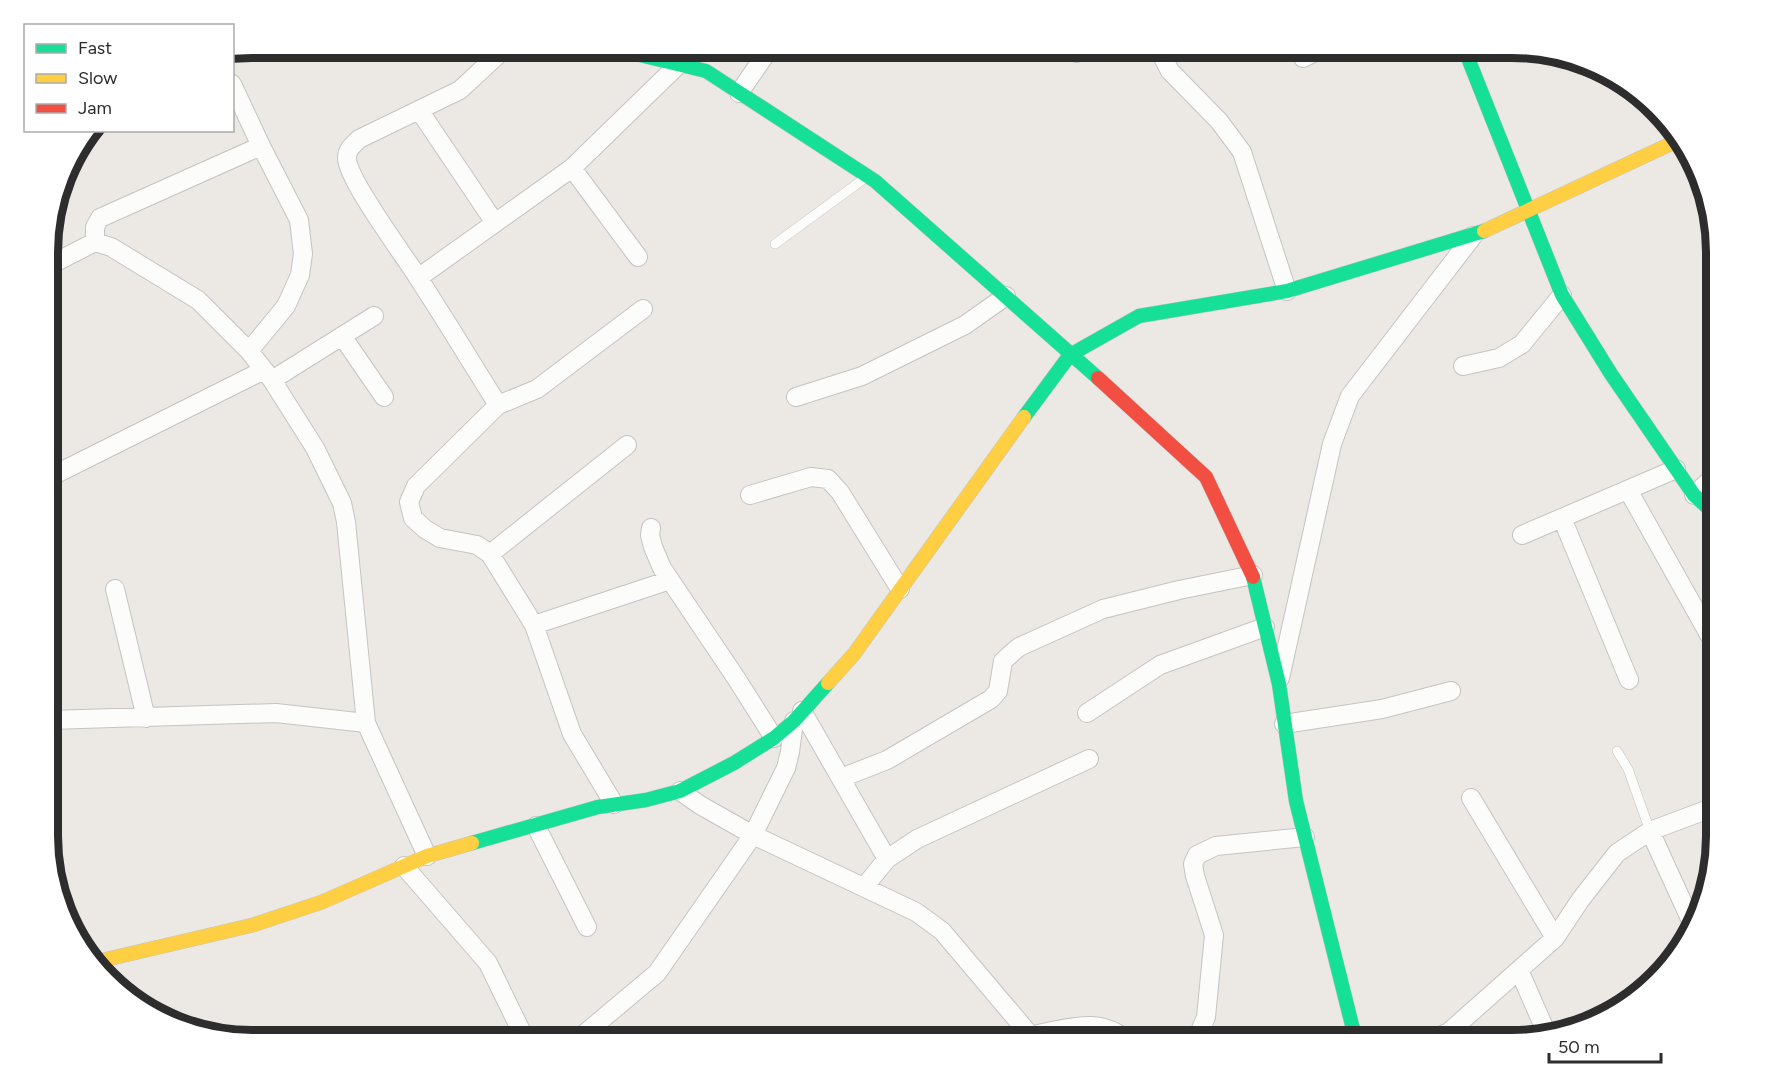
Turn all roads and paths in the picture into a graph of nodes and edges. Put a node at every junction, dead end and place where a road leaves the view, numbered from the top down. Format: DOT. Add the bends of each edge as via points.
graph roads {
  1 [pos="494,58"];
  2 [pos="661,58"];
  3 [pos="763,58"];
  4 [pos="1163,58"];
  5 [pos="1468,58"];
  6 [pos="679,64"];
  7 [pos="234,88"];
  8 [pos="740,93"];
  9 [pos="419,110"];
  10 [pos="1672,143"];
  11 [pos="261,146"];
  12 [pos="572,168"];
  13 [pos="867,176"];
  14 [pos="1530,211"];
  15 [pos="495,223"];
  16 [pos="1473,236"];
  17 [pos="95,242"];
  18 [pos="775,244"];
  19 [pos="638,257"];
  20 [pos="58,261"];
  21 [pos="418,278"];
  22 [pos="1287,291"];
  23 [pos="1562,295"];
  24 [pos="1006,296"];
  25 [pos="643,309"];
  26 [pos="374,315"];
  27 [pos="342,336"];
  28 [pos="249,351"];
  29 [pos="1073,354"];
  30 [pos="1463,366"];
  31 [pos="268,375"];
  32 [pos="384,397"];
  33 [pos="796,397"];
  34 [pos="498,405"];
  35 [pos="627,445"];
  36 [pos="1676,470"];
  37 [pos="58,473"];
  38 [pos="1706,484"];
  39 [pos="1628,490"];
  40 [pos="750,495"];
  41 [pos="1694,495"];
  42 [pos="1706,506"];
  43 [pos="1562,518"];
  44 [pos="651,528"];
  45 [pos="1522,535"];
  46 [pos="490,554"];
  47 [pos="1253,575"];
  48 [pos="670,580"];
  49 [pos="115,589"];
  50 [pos="900,589"];
  51 [pos="534,625"];
  52 [pos="1265,627"];
  53 [pos="1706,629"];
  54 [pos="1629,680"];
  55 [pos="1279,684"];
  56 [pos="1451,691"];
  57 [pos="1087,713"];
  58 [pos="798,716"];
  59 [pos="146,718"];
  60 [pos="58,720"];
  61 [pos="366,723"];
  62 [pos="1284,724"];
  63 [pos="774,738"];
  64 [pos="1617,751"];
  65 [pos="1089,759"];
  66 [pos="841,778"];
  67 [pos="680,790"];
  68 [pos="1471,798"];
  69 [pos="614,804"];
  70 [pos="1706,810"];
  71 [pos="536,826"];
  72 [pos="1650,831"];
  73 [pos="753,835"];
  74 [pos="1305,837"];
  75 [pos="427,856"];
  76 [pos="887,860"];
  77 [pos="404,866"];
  78 [pos="865,886"];
  79 [pos="1689,916"];
  80 [pos="587,927"];
  81 [pos="1555,938"];
  82 [pos="104,960"];
  83 [pos="1519,970"];
  84 [pos="1544,1028"];
  85 [pos="521,1030"];
  86 [pos="589,1030"];
  87 [pos="1017,1030"];
  88 [pos="1069,1030"];
  89 [pos="1107,1030"];
  90 [pos="1201,1030"];
  91 [pos="1353,1030"];
  92 [pos="1451,1030"];
  1 -- 9 [label="street" via="460,90"];
  2 -- 6 [label="street"];
  3 -- 8 [label="street"];
  4 -- 22 [label="street" via="1170,71 1219,121 1242,152"];
  5 -- 14 [label="street"];
  6 -- 8 [label="street" via="706,71"];
  6 -- 12 [label="street"];
  7 -- 11 [label="street"];
  8 -- 13 [label="street"];
  9 -- 15 [label="street"];
  9 -- 21 [label="street" via="359,139 349,149 347,158 360,190"];
  10 -- 14 [label="street"];
  11 -- 17 [label="street" via="100,218 95,227"];
  11 -- 28 [label="street" via="299,219 303,254 300,275 286,306"];
  12 -- 15 [label="street"];
  12 -- 19 [label="street"];
  13 -- 18 [label="lane"];
  13 -- 24 [label="street"];
  14 -- 16 [label="street"];
  14 -- 23 [label="street"];
  15 -- 21 [label="street"];
  16 -- 22 [label="street"];
  16 -- 55 [label="street" via="1350,396 1332,444"];
  17 -- 20 [label="street"];
  17 -- 28 [label="street" via="111,247 198,300"];
  21 -- 34 [label="street"];
  22 -- 29 [label="street" via="1139,316"];
  23 -- 30 [label="street" via="1522,344 1499,358"];
  23 -- 36 [label="street"];
  24 -- 29 [label="street"];
  24 -- 33 [label="street" via="965,326 872,371"];
  25 -- 34 [label="street" via="537,389"];
  26 -- 27 [label="street"];
  27 -- 31 [label="street"];
  27 -- 32 [label="street"];
  28 -- 31 [label="street"];
  29 -- 47 [label="street" via="1206,477"];
  29 -- 50 [label="street"];
  31 -- 37 [label="street"];
  31 -- 61 [label="street" via="315,448 342,503"];
  34 -- 46 [label="street" via="416,486 409,502 413,518 424,529 440,538 477,545"];
  35 -- 46 [label="street"];
  36 -- 39 [label="street"];
  36 -- 41 [label="street"];
  38 -- 41 [label="street"];
  39 -- 43 [label="street"];
  39 -- 53 [label="street"];
  40 -- 50 [label="street" via="812,477 828,479"];
  41 -- 42 [label="street"];
  43 -- 45 [label="street"];
  43 -- 54 [label="street"];
  44 -- 48 [label="street" via="653,547"];
  46 -- 51 [label="street"];
  47 -- 52 [label="street"];
  47 -- 66 [label="street" via="1103,609 1019,647 1003,661 998,690 991,699 887,760"];
  48 -- 51 [label="street"];
  48 -- 63 [label="street"];
  49 -- 59 [label="street"];
  50 -- 58 [label="street" via="854,654"];
  51 -- 69 [label="street" via="572,734"];
  52 -- 55 [label="street"];
  52 -- 57 [label="street" via="1160,665"];
  55 -- 62 [label="street"];
  56 -- 62 [label="street" via="1382,710"];
  58 -- 63 [label="street"];
  58 -- 66 [label="street"];
  58 -- 73 [label="street" via="786,768"];
  59 -- 60 [label="street"];
  59 -- 61 [label="street" via="276,713"];
  61 -- 75 [label="street"];
  62 -- 74 [label="street"];
  63 -- 67 [label="street"];
  64 -- 72 [label="lane" via="1628,769"];
  65 -- 76 [label="street" via="917,839"];
  66 -- 76 [label="street"];
  67 -- 69 [label="street"];
  67 -- 73 [label="street"];
  68 -- 81 [label="street"];
  69 -- 71 [label="street"];
  70 -- 72 [label="street"];
  71 -- 75 [label="street"];
  71 -- 80 [label="street"];
  72 -- 79 [label="street"];
  72 -- 81 [label="street" via="1617,853"];
  73 -- 78 [label="street"];
  73 -- 86 [label="street" via="657,973"];
  74 -- 90 [label="street" via="1216,846 1197,855 1193,864 1195,876 1214,935 1206,1017"];
  74 -- 91 [label="street"];
  75 -- 77 [label="street"];
  76 -- 78 [label="street"];
  77 -- 82 [label="street" via="322,902 253,925"];
  77 -- 85 [label="street" via="488,963"];
  78 -- 87 [label="street" via="916,912 942,931"];
  81 -- 83 [label="street"];
  83 -- 84 [label="street"];
  83 -- 92 [label="street"];
  88 -- 89 [label="street" via="1092,1026"];
}
